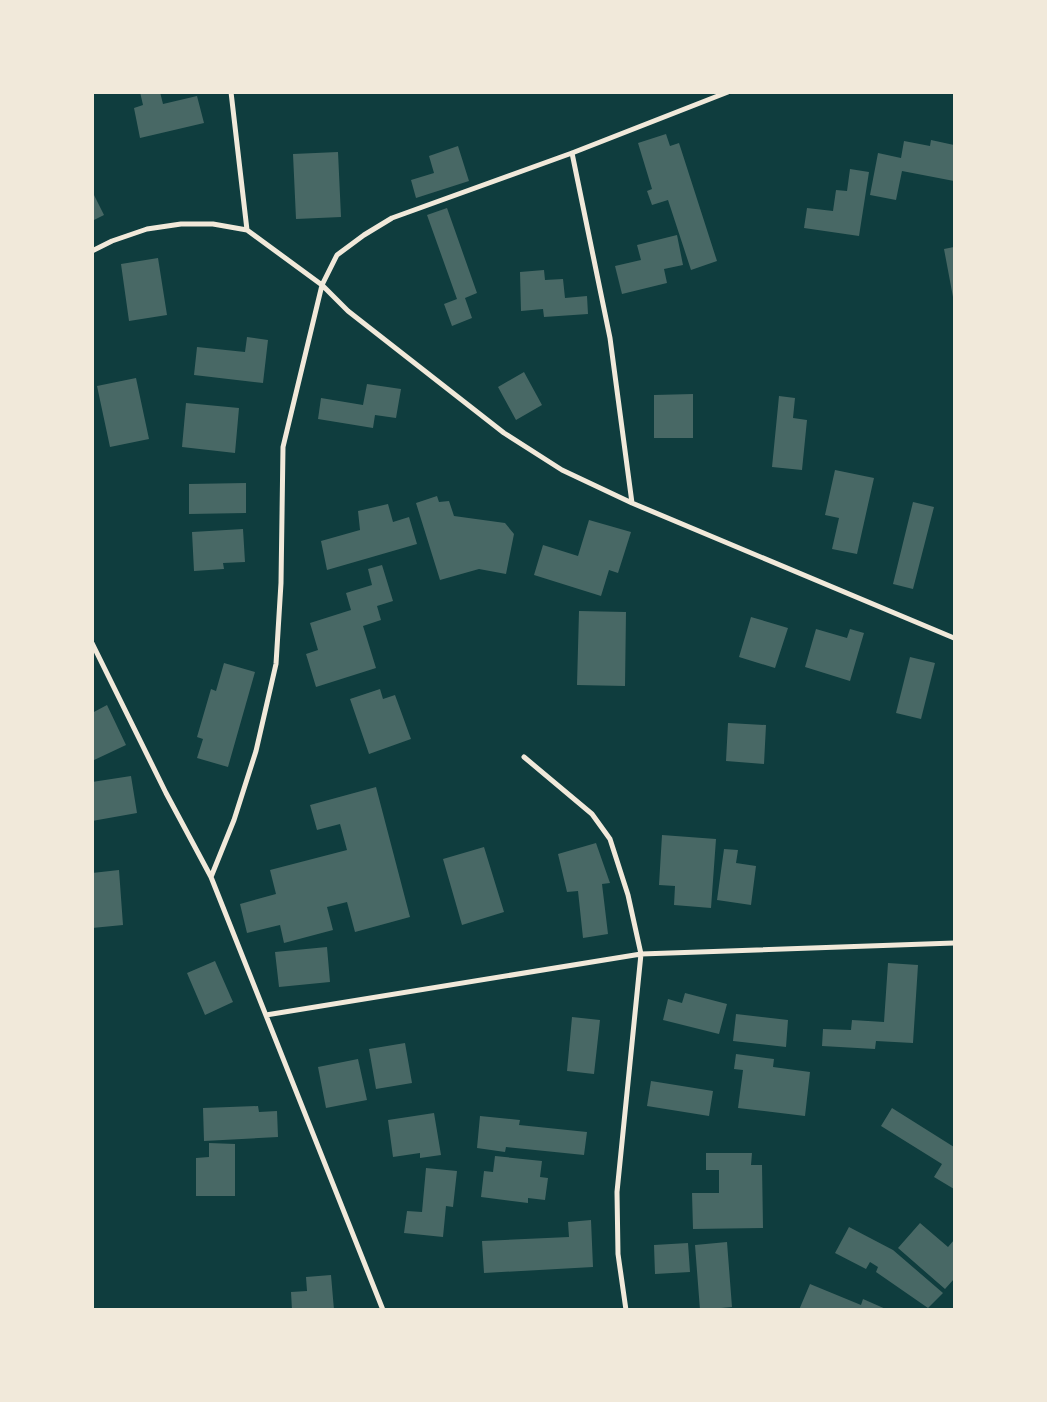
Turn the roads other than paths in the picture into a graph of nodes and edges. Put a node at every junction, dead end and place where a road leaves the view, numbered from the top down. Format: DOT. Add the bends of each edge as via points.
graph roads {
  1 [pos="231,92"];
  2 [pos="728,92"];
  3 [pos="572,153"];
  4 [pos="248,230"];
  5 [pos="92,251"];
  6 [pos="322,285"];
  7 [pos="632,503"];
  8 [pos="954,638"];
  9 [pos="92,643"];
  10 [pos="524,757"];
  11 [pos="211,877"];
  12 [pos="954,944"];
  13 [pos="641,954"];
  14 [pos="266,1015"];
  15 [pos="383,1310"];
  16 [pos="626,1310"];
  1 -- 4 [label="street"];
  2 -- 3 [label="street"];
  3 -- 6 [label="street" via="392,218 337,256"];
  3 -- 7 [label="street" via="610,338"];
  4 -- 5 [label="street" via="213,224 181,224 147,229"];
  4 -- 6 [label="street"];
  6 -- 7 [label="street" via="348,311 504,433 562,470"];
  6 -- 11 [label="street" via="283,448 276,664 256,751"];
  7 -- 8 [label="street"];
  9 -- 11 [label="street"];
  10 -- 13 [label="street" via="592,814 610,838 628,895"];
  11 -- 14 [label="street"];
  12 -- 13 [label="street"];
  13 -- 14 [label="street"];
  13 -- 16 [label="street" via="617,1192 618,1254"];
  14 -- 15 [label="street"];
}
